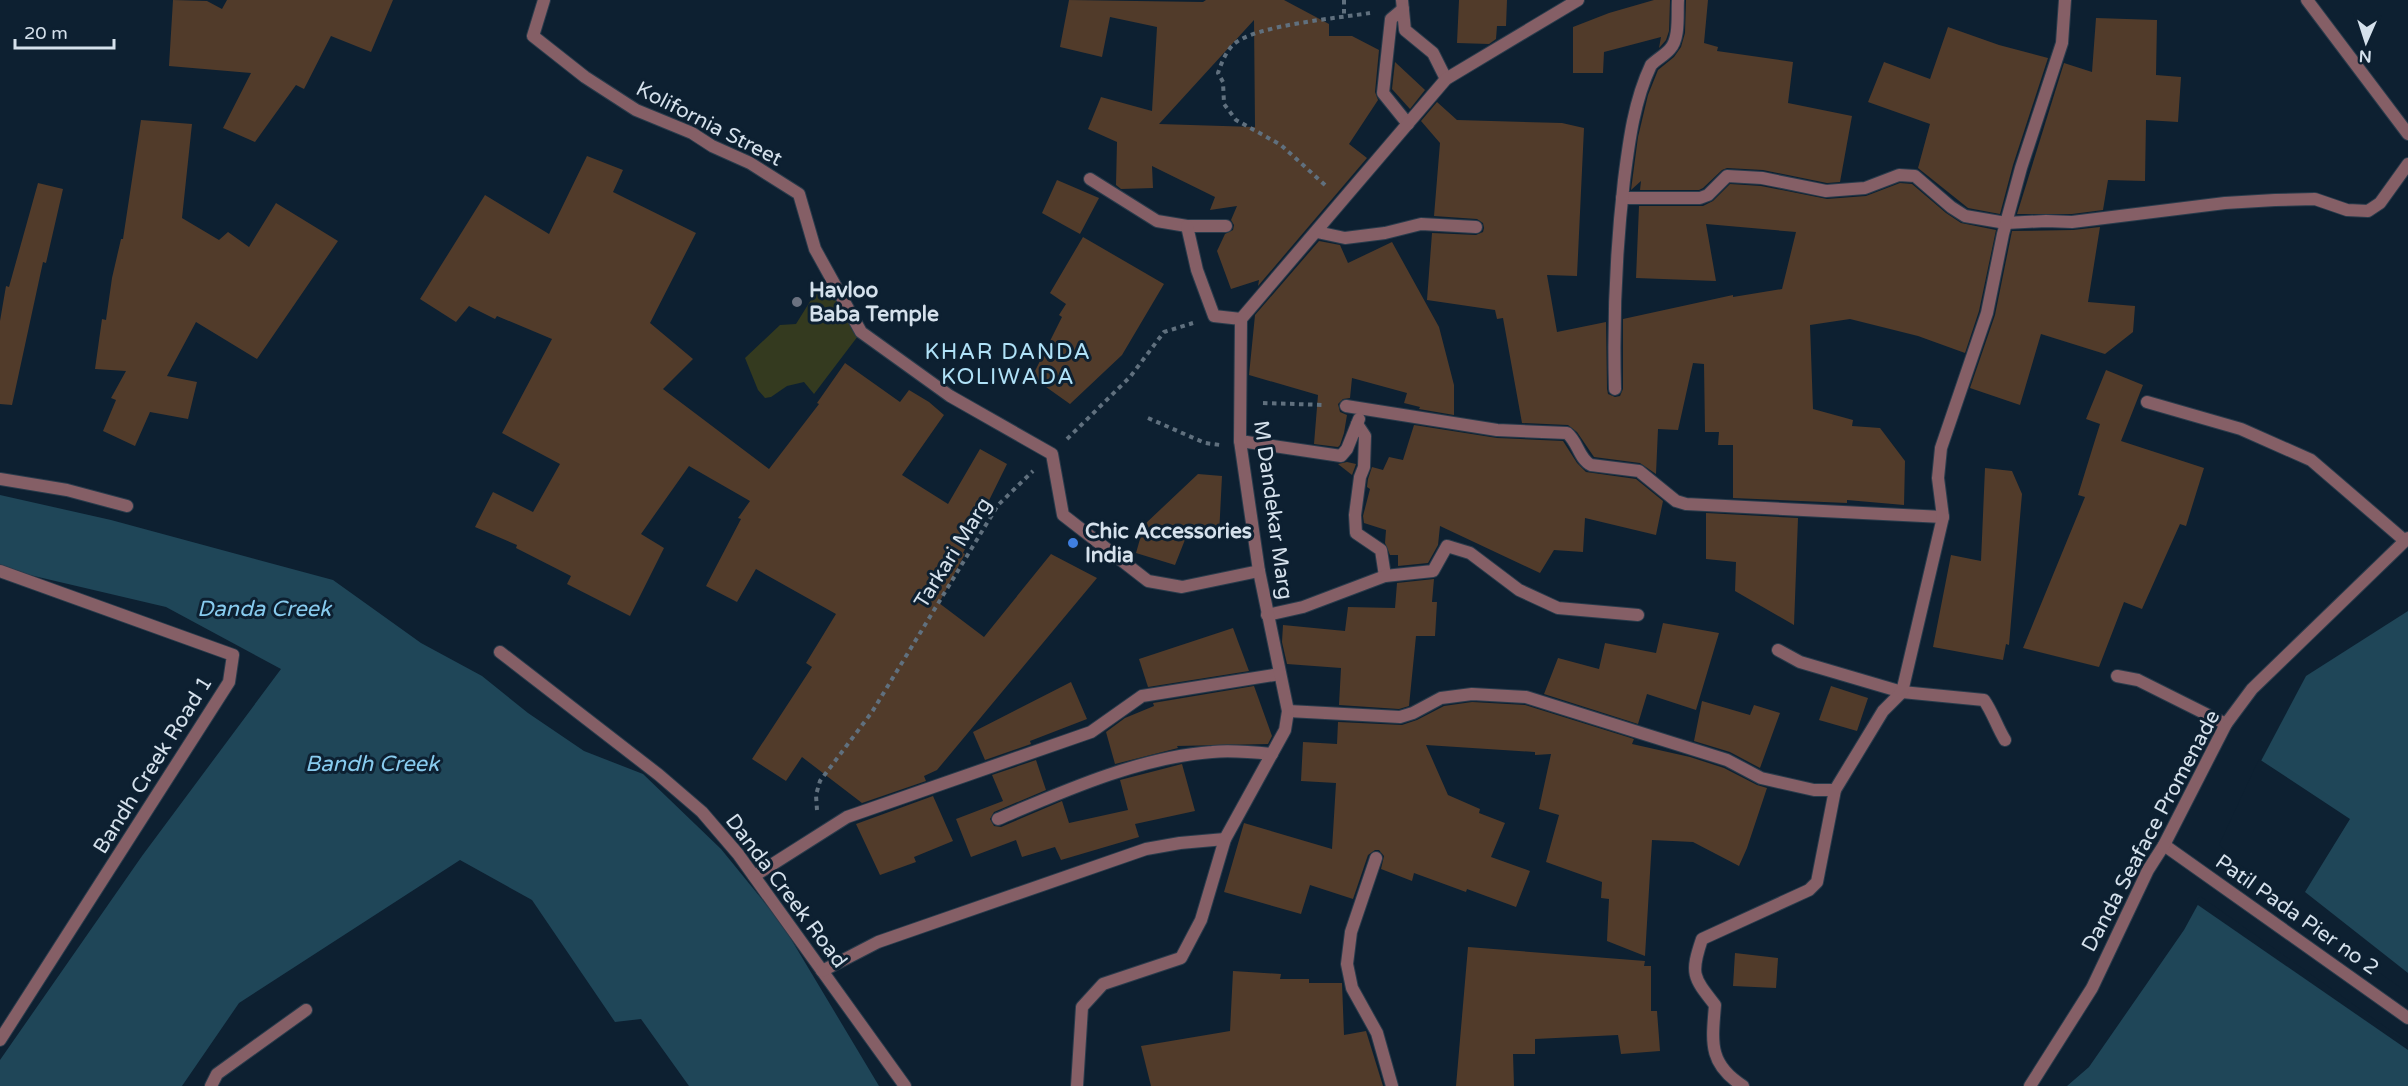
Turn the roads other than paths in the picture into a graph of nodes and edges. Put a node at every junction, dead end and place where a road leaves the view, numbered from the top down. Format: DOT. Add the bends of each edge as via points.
graph roads {
  1 [pos="544,0"];
  2 [pos="1578,0"];
  3 [pos="1678,0"];
  4 [pos="2065,0"];
  5 [pos="2307,0"];
  6 [pos="1400,7"];
  7 [pos="1446,79"];
  8 [pos="1408,124"];
  9 [pos="2408,134"];
  10 [pos="2408,164"];
  11 [pos="1090,179"];
  12 [pos="1622,198"];
  13 [pos="2006,224"];
  14 [pos="1187,226"];
  15 [pos="1226,226"];
  16 [pos="1476,227"];
  17 [pos="1317,232"];
  18 [pos="1240,319"];
  19 [pos="1615,390"];
  20 [pos="2147,402"];
  21 [pos="1346,406"];
  22 [pos="1363,409"];
  23 [pos="1357,424"];
  24 [pos="1240,441"];
  25 [pos="0,479"];
  26 [pos="127,506"];
  27 [pos="1943,517"];
  28 [pos="2406,539"];
  29 [pos="0,571"];
  30 [pos="1259,571"];
  31 [pos="1385,576"];
  32 [pos="1268,615"];
  33 [pos="1638,615"];
  34 [pos="1778,650"];
  35 [pos="500,652"];
  36 [pos="1280,674"];
  37 [pos="2118,675"];
  38 [pos="1902,692"];
  39 [pos="1288,711"];
  40 [pos="2226,724"];
  41 [pos="2005,740"];
  42 [pos="1272,754"];
  43 [pos="1835,790"];
  44 [pos="998,819"];
  45 [pos="1225,839"];
  46 [pos="2164,845"];
  47 [pos="1376,858"];
  48 [pos="754,876"];
  49 [pos="822,971"];
  50 [pos="306,1010"];
  51 [pos="2408,1018"];
  52 [pos="0,1040"];
  53 [pos="212,1086"];
  54 [pos="905,1086"];
  55 [pos="1077,1086"];
  56 [pos="1392,1086"];
  57 [pos="1743,1086"];
  58 [pos="2030,1086"];
  1 -- 30 [label="street, Kolifornia Street" via="534,36 585,77 636,110 692,133 799,194 815,249 861,332 950,396 1052,453 1063,515 1148,581 1182,587"];
  2 -- 7 [label="street"];
  3 -- 12 [label="street" via="1675,41 1651,65 1630,132"];
  4 -- 13 [label="street" via="2062,43"];
  5 -- 9 [label="street"];
  6 -- 7 [label="street" via="1405,30 1433,52"];
  6 -- 8 [label="street" via="1391,19 1383,93"];
  7 -- 8 [label="street"];
  8 -- 17 [label="street"];
  10 -- 13 [label="street" via="2380,203 2368,211 2347,210 2315,200 2275,200 2072,222"];
  11 -- 14 [label="street" via="1157,221"];
  12 -- 13 [label="street" via="1701,198 1727,176 1762,178 1826,192 1915,176 1965,216"];
  12 -- 19 [label="street" via="1613,316"];
  13 -- 27 [label="street" via="1987,313 1941,448 1938,478"];
  14 -- 15 [label="street"];
  14 -- 18 [label="street" via="1197,270 1214,316"];
  16 -- 17 [label="street" via="1421,224 1345,238"];
  17 -- 18 [label="street"];
  18 -- 24 [label="street, M Dandekar Marg"];
  20 -- 28 [label="street" via="2241,429 2311,459"];
  21 -- 22 [label="street"];
  22 -- 23 [label="street"];
  22 -- 27 [label="street" via="1497,430 1567,433 1575,440 1585,462 1639,471 1676,501 1686,504"];
  23 -- 24 [label="street" via="1341,456"];
  23 -- 31 [label="street" via="1365,436 1356,533 1381,550"];
  24 -- 30 [label="street, M Dandekar Marg"];
  25 -- 26 [label="street" via="67,490"];
  27 -- 38 [label="street"];
  28 -- 40 [label="street, Danda Seaface Promenade" via="2252,689"];
  29 -- 52 [label="street, Bandh Creek Road 1" via="233,656 229,682"];
  30 -- 32 [label="street, M Dandekar Marg"];
  31 -- 32 [label="street" via="1303,607"];
  31 -- 33 [label="street" via="1433,571 1447,546 1470,553 1519,590 1558,608"];
  32 -- 36 [label="street, M Dandekar Marg"];
  34 -- 38 [label="street" via="1800,662"];
  35 -- 48 [label="street, Danda Creek Road" via="702,812"];
  36 -- 39 [label="street, M Dandekar Marg"];
  36 -- 48 [label="street" via="1142,696 1091,732 847,818"];
  37 -- 40 [label="street" via="2138,680"];
  38 -- 41 [label="street" via="1984,700"];
  38 -- 43 [label="street" via="1883,711"];
  39 -- 42 [label="street, M Dandekar Marg" via="1285,730"];
  39 -- 43 [label="street" via="1400,717 1442,698 1472,694 1526,697 1727,760 1761,778 1814,790"];
  40 -- 46 [label="street, Danda Seaface Promenade"];
  42 -- 44 [label="street" via="1211,752 1170,758 1083,783"];
  42 -- 45 [label="street, M Dandekar Marg"];
  43 -- 57 [label="street" via="1817,882 1809,890 1702,939 1695,960 1696,981 1715,1005 1712,1039 1717,1063"];
  45 -- 49 [label="street" via="1146,849 878,942"];
  45 -- 55 [label="street, M Dandekar Marg" via="1201,920 1181,958 1103,984 1082,1007"];
  46 -- 51 [label="street, Patil Pada Pier no 2"];
  46 -- 58 [label="street, Danda Seaface Promenade" via="2148,870 2092,988"];
  47 -- 56 [label="street" via="1351,932 1347,964 1352,988 1377,1033"];
  48 -- 49 [label="street, Danda Creek Road"];
  49 -- 54 [label="street, Danda Creek Road"];
  50 -- 53 [label="street" via="217,1074"];
}
